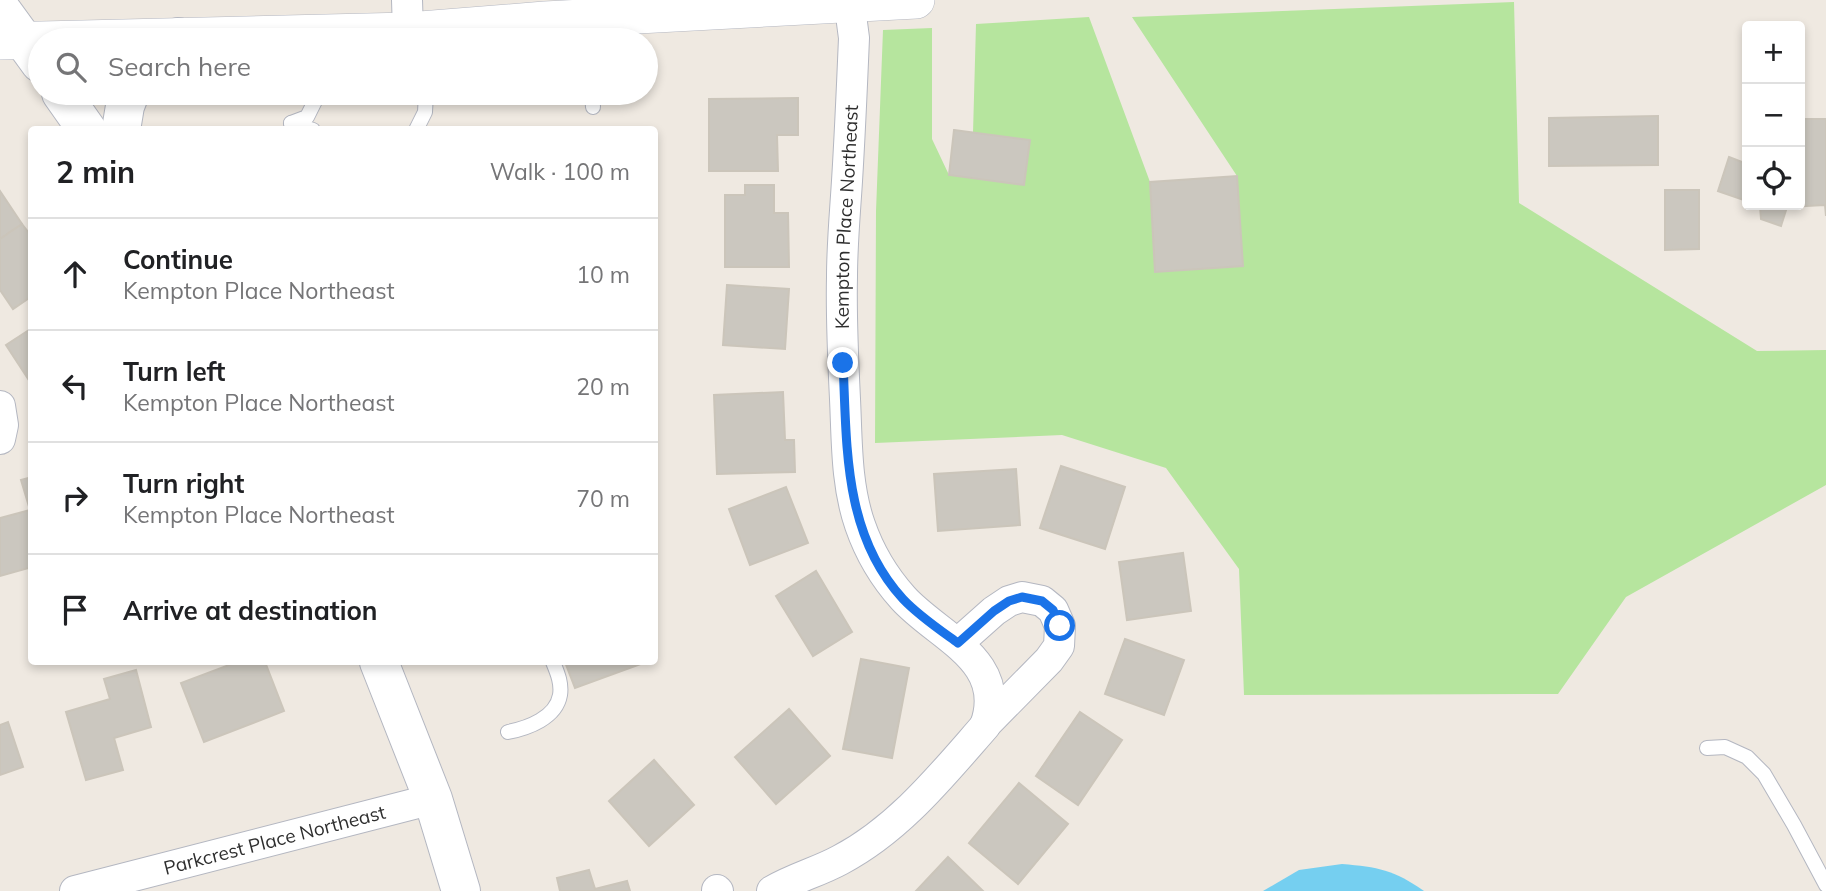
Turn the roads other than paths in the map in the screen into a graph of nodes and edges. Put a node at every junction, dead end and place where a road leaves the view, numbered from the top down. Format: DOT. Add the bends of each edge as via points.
graph roads {
  1 [pos="916,0"];
  2 [pos="849,2"];
  3 [pos="0,8"];
  4 [pos="409,28"];
  5 [pos="22,48"];
  6 [pos="69,105"];
  7 [pos="125,105"];
  8 [pos="313,105"];
  9 [pos="425,105"];
  10 [pos="83,126"];
  11 [pos="122,126"];
  12 [pos="291,126"];
  13 [pos="418,126"];
  14 [pos="0,406"];
  15 [pos="0,439"];
  16 [pos="958,643"];
  17 [pos="380,665"];
  18 [pos="554,665"];
  19 [pos="985,726"];
  20 [pos="508,732"];
  21 [pos="1707,748"];
  22 [pos="433,799"];
  23 [pos="1826,885"];
  24 [pos="75,891"];
  25 [pos="461,891"];
  26 [pos="772,891"];
  1 -- 2 [label="street"];
  2 -- 4 [label="street" via="591,23"];
  2 -- 16 [label="street, Kempton Place Northeast" via="854,38 841,318 853,496 860,525 886,576 903,598"];
  3 -- 5 [label="main road"];
  6 -- 10 [label="main road"];
  7 -- 11 [label="main road"];
  8 -- 12 [label="lane" via="307,117"];
  9 -- 13 [label="lane"];
  14 -- 15 [label="street"];
  16 -- 19 [label="street, Kempton Place Northeast" via="986,682 991,699"];
  16 -- 19 [label="street" via="994,611 1022,597 1042,601 1053,610 1060,626 1059,646 1049,660"];
  17 -- 22 [label="main road"];
  18 -- 20 [label="lane" via="560,696 554,709 528,728"];
  19 -- 26 [label="street" via="924,795 868,842"];
  21 -- 23 [label="lane" via="1725,747 1747,757 1764,774"];
  22 -- 24 [label="street, Parkcrest Place Northeast"];
  22 -- 25 [label="main road"];
}
